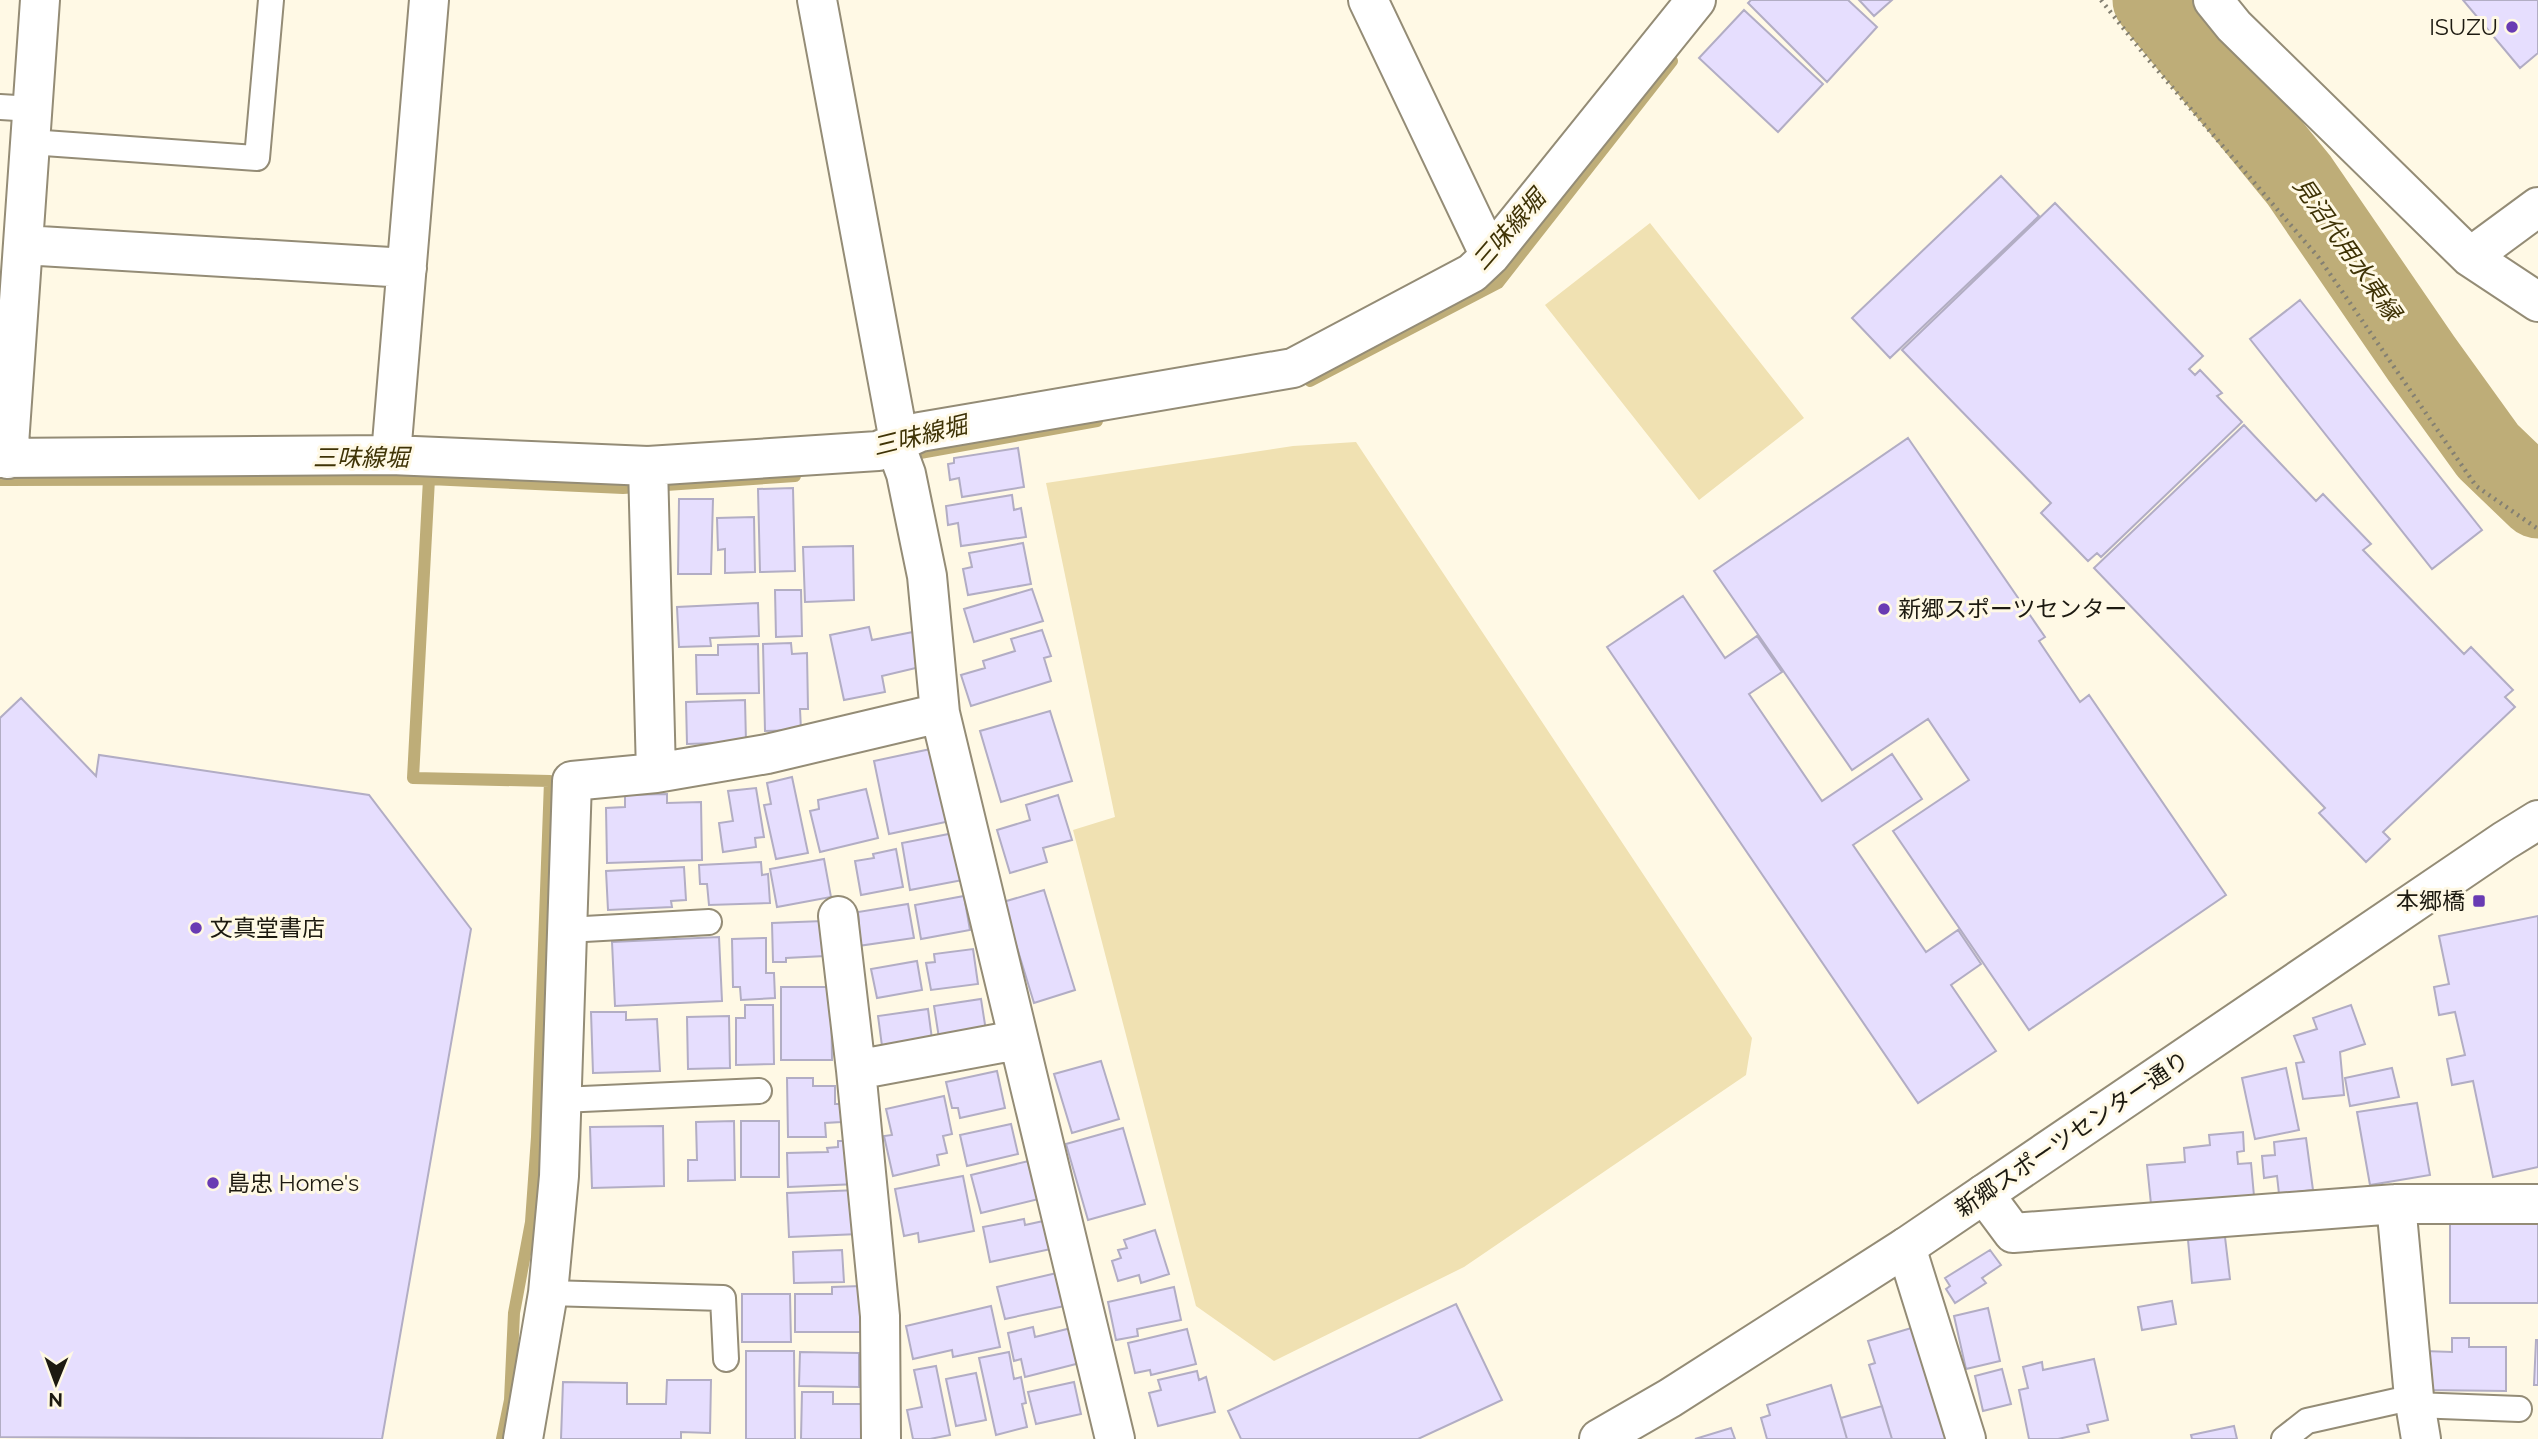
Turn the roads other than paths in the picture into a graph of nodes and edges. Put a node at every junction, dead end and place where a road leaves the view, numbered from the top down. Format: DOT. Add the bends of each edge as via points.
graph roads {
  1 [pos="40,0"];
  2 [pos="271,0"];
  3 [pos="429,0"];
  4 [pos="817,0"];
  5 [pos="1368,0"];
  6 [pos="1696,0"];
  7 [pos="2213,0"];
  8 [pos="21,119"];
  9 [pos="2538,207"];
  10 [pos="23,245"];
  11 [pos="1490,256"];
  12 [pos="2470,257"];
  13 [pos="407,268"];
  14 [pos="2538,302"];
  15 [pos="391,455"];
  16 [pos="901,457"];
  17 [pos="4,458"];
  18 [pos="648,466"];
  19 [pos="940,713"];
  20 [pos="656,773"];
  21 [pos="2538,820"];
  22 [pos="838,916"];
  23 [pos="709,922"];
  24 [pos="567,930"];
  25 [pos="1017,1040"];
  26 [pos="856,1070"];
  27 [pos="759,1091"];
  28 [pos="561,1100"];
  29 [pos="1984,1194"];
  30 [pos="2396,1204"];
  31 [pos="2538,1204"];
  32 [pos="1906,1247"];
  33 [pos="548,1293"];
  34 [pos="726,1359"];
  35 [pos="2519,1409"];
  36 [pos="2417,1414"];
  37 [pos="523,1439"];
  38 [pos="881,1439"];
  39 [pos="1115,1439"];
  40 [pos="1599,1439"];
  41 [pos="1966,1439"];
  42 [pos="2284,1439"];
  1 -- 8 [label="street"];
  2 -- 8 [label="lane" via="257,158"];
  3 -- 13 [label="street"];
  4 -- 16 [label="street"];
  5 -- 11 [label="street"];
  6 -- 11 [label="street"];
  7 -- 12 [label="street" via="2234,26"];
  8 -- 10 [label="street"];
  9 -- 12 [label="street"];
  10 -- 13 [label="street"];
  10 -- 17 [label="street"];
  11 -- 16 [label="street" via="1472,273 1293,368 920,432"];
  12 -- 14 [label="street"];
  13 -- 15 [label="street"];
  15 -- 17 [label="street"];
  15 -- 18 [label="street"];
  16 -- 18 [label="street" via="878,452"];
  16 -- 19 [label="street" via="927,576"];
  18 -- 20 [label="street"];
  19 -- 20 [label="street" via="767,754"];
  19 -- 25 [label="street"];
  20 -- 24 [label="street" via="572,781"];
  21 -- 29 [label="street, 新郷スポーツセンター通り"];
  22 -- 26 [label="street"];
  23 -- 24 [label="lane"];
  24 -- 28 [label="street"];
  25 -- 26 [label="street"];
  25 -- 39 [label="street"];
  26 -- 38 [label="street" via="880,1316"];
  27 -- 28 [label="lane"];
  28 -- 33 [label="street"];
  29 -- 30 [label="street" via="2013,1233"];
  29 -- 32 [label="street, 新郷スポーツセンター通り"];
  30 -- 31 [label="street"];
  30 -- 36 [label="street"];
  32 -- 40 [label="street, 新郷スポーツセンター通り"];
  32 -- 41 [label="street"];
  33 -- 34 [label="lane" via="723,1298"];
  33 -- 37 [label="street"];
  35 -- 36 [label="lane"];
  36 -- 42 [label="lane" via="2307,1421"];
}
